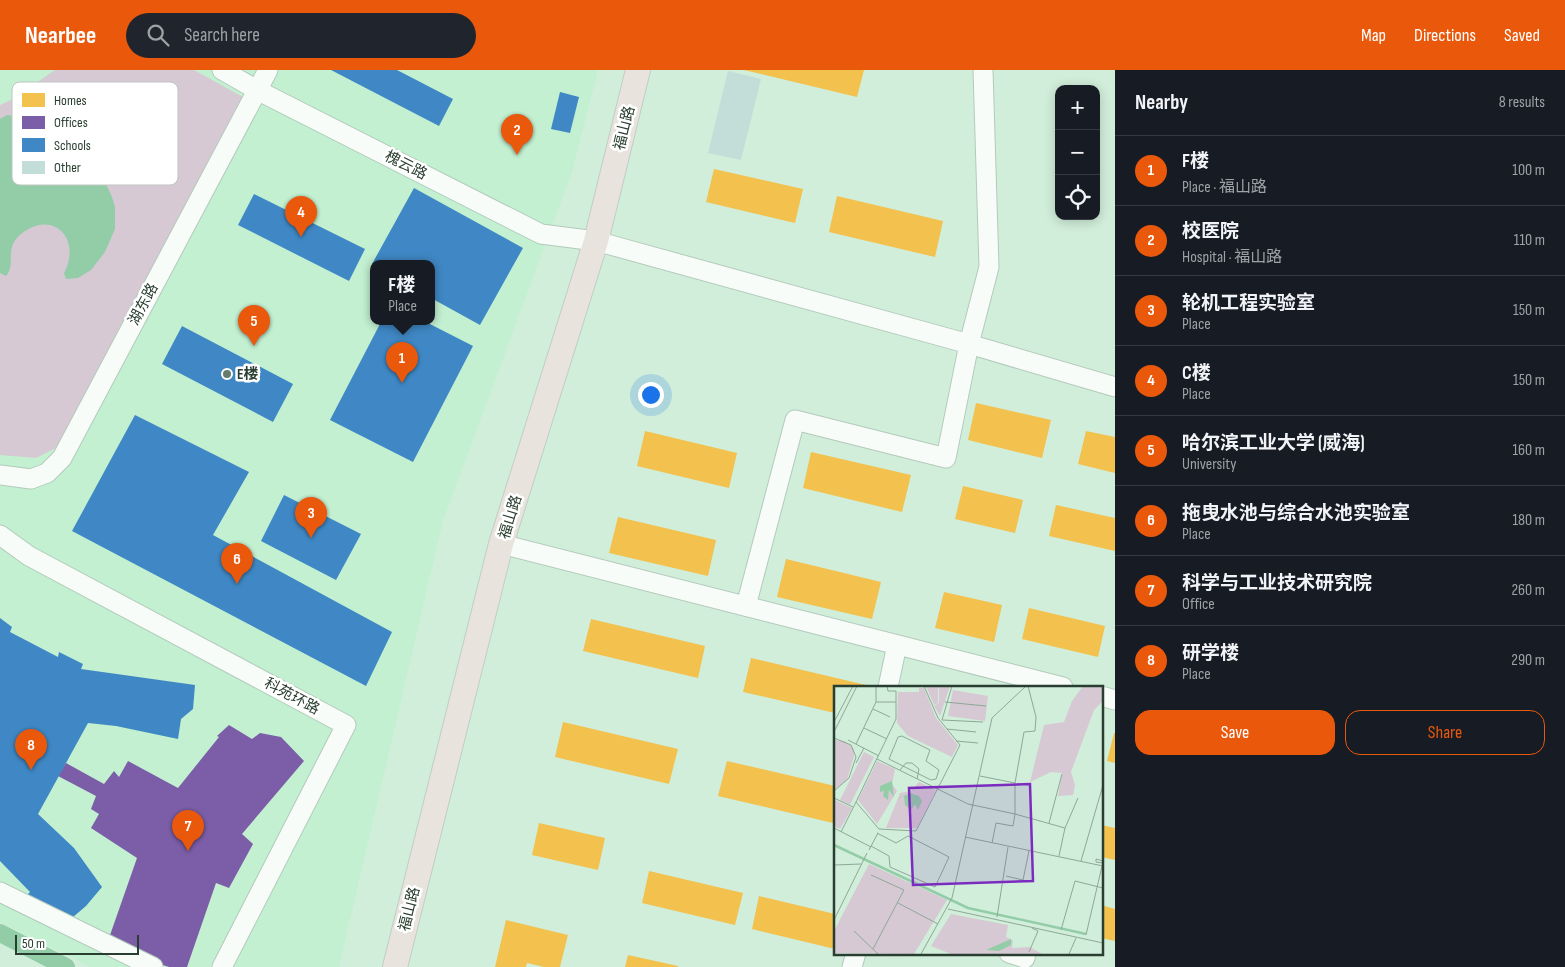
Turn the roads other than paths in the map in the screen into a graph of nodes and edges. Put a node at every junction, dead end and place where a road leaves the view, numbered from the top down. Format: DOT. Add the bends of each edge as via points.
graph roads {
  1 [pos="222,70"];
  2 [pos="268,70"];
  3 [pos="638,70"];
  4 [pos="983,70"];
  5 [pos="257,90"];
  6 [pos="596,241"];
  7 [pos="969,344"];
  8 [pos="1115,387"];
  9 [pos="0,475"];
  10 [pos="0,535"];
  11 [pos="501,544"];
  12 [pos="746,606"];
  13 [pos="896,645"];
  14 [pos="888,686"];
  15 [pos="1059,686"];
  16 [pos="1102,696"];
  17 [pos="1115,700"];
  18 [pos="0,892"];
  19 [pos="856,954"];
  20 [pos="1012,954"];
  21 [pos="1026,954"];
  22 [pos="153,967"];
  23 [pos="222,967"];
  24 [pos="395,967"];
  25 [pos="852,967"];
  1 -- 5 [label="street, 槐云路"];
  2 -- 5 [label="street, 湖东路"];
  3 -- 6 [label="main road, 福山路"];
  4 -- 7 [label="street" via="989,266"];
  5 -- 6 [label="street, 槐云路" via="541,234"];
  5 -- 9 [label="street, 湖东路" via="62,458 47,473 30,479"];
  6 -- 7 [label="street, 槐云路"];
  6 -- 11 [label="main road, 福山路"];
  7 -- 8 [label="street, 槐云路"];
  7 -- 12 [label="street" via="946,458 795,420"];
  10 -- 23 [label="street, 科苑环路" via="29,556 346,725"];
  11 -- 12 [label="street"];
  11 -- 24 [label="main road, 福山路"];
  12 -- 13 [label="street"];
  13 -- 14 [label="street"];
  13 -- 15 [label="street"];
  16 -- 17 [label="street"];
  18 -- 22 [label="street"];
  19 -- 25 [label="street"];
  20 -- 21 [label="street" via="1025,958"];
}
